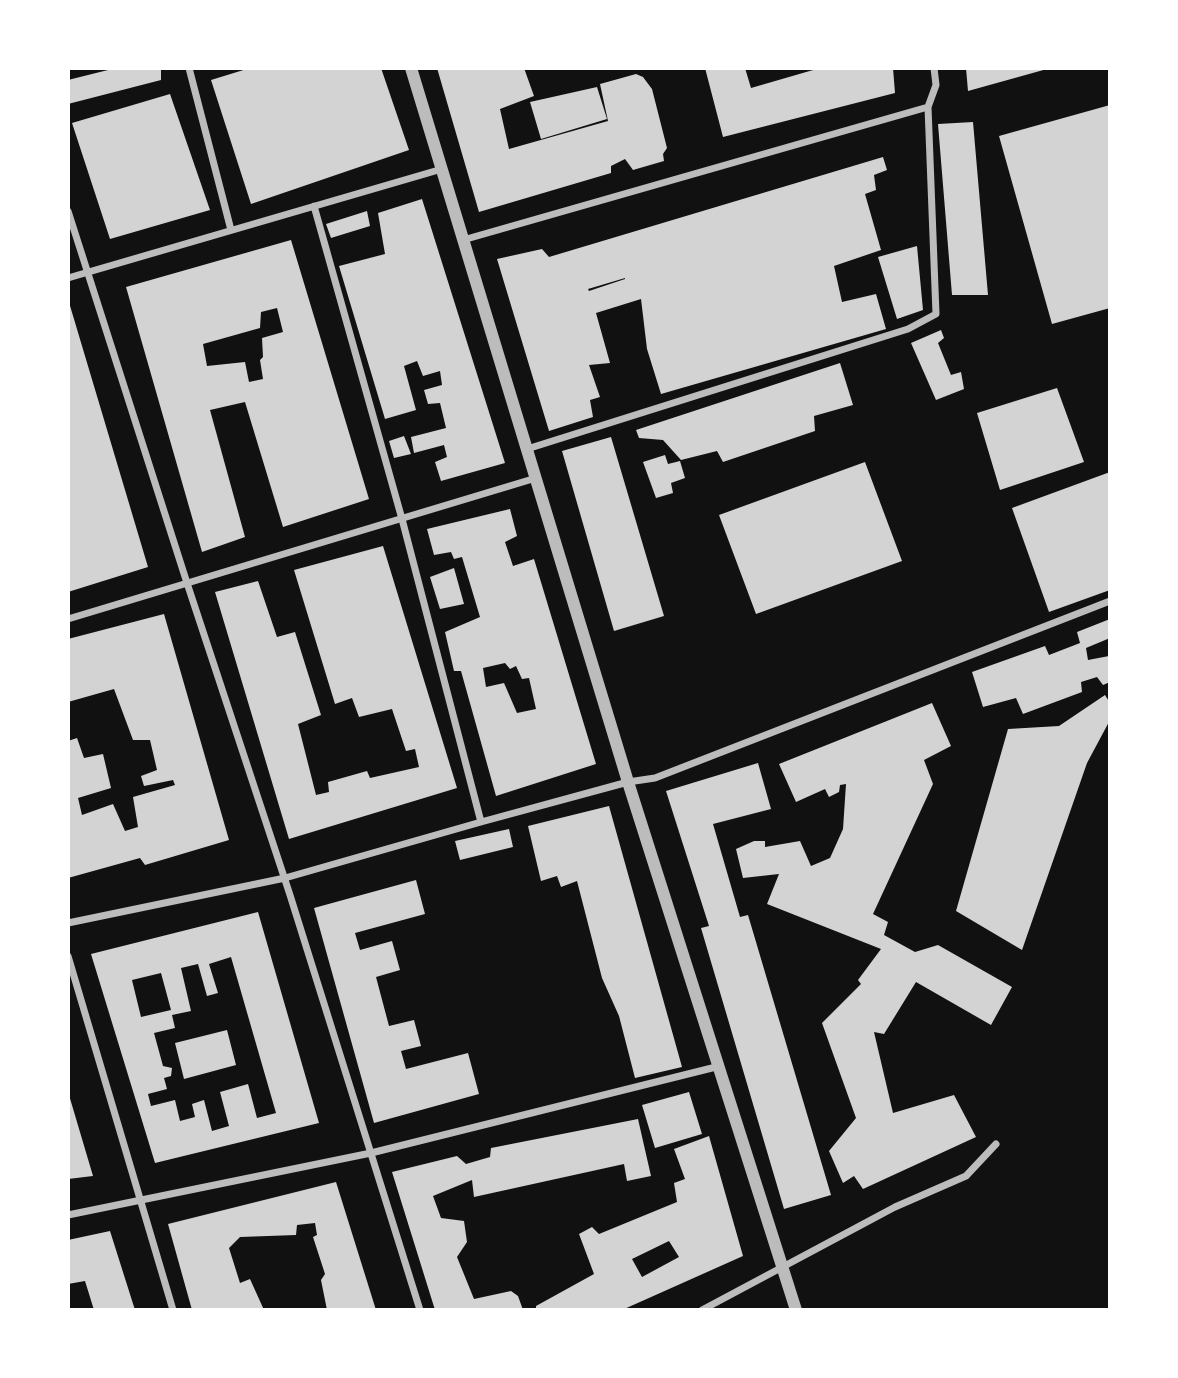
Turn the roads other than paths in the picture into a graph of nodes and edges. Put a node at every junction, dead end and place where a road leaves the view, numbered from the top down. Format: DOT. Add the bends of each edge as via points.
graph roads {
  1 [pos="189,68"];
  2 [pos="411,68"];
  3 [pos="934,68"];
  4 [pos="929,107"];
  5 [pos="442,169"];
  6 [pos="314,206"];
  7 [pos="68,211"];
  8 [pos="231,230"];
  9 [pos="463,240"];
  10 [pos="86,272"];
  11 [pos="68,278"];
  12 [pos="527,449"];
  13 [pos="536,478"];
  14 [pos="402,519"];
  15 [pos="187,583"];
  16 [pos="1110,601"];
  17 [pos="68,619"];
  18 [pos="628,782"];
  19 [pos="481,822"];
  20 [pos="285,878"];
  21 [pos="68,923"];
  22 [pos="68,956"];
  23 [pos="720,1066"];
  24 [pos="996,1144"];
  25 [pos="371,1153"];
  26 [pos="140,1200"];
  27 [pos="68,1215"];
  28 [pos="782,1265"];
  29 [pos="173,1310"];
  30 [pos="420,1310"];
  31 [pos="702,1310"];
  32 [pos="796,1310"];
  1 -- 8 [label="street"];
  2 -- 5 [label="street"];
  3 -- 4 [label="street" via="934,97"];
  4 -- 9 [label="street"];
  4 -- 12 [label="street" via="936,314 908,329"];
  5 -- 6 [label="street"];
  5 -- 9 [label="street"];
  6 -- 8 [label="street"];
  6 -- 14 [label="street"];
  7 -- 10 [label="street"];
  8 -- 10 [label="street"];
  9 -- 12 [label="street"];
  10 -- 11 [label="street"];
  10 -- 15 [label="street"];
  12 -- 13 [label="street"];
  13 -- 14 [label="street"];
  13 -- 18 [label="street"];
  14 -- 15 [label="street"];
  14 -- 19 [label="street"];
  15 -- 17 [label="street"];
  15 -- 20 [label="street"];
  16 -- 18 [label="street" via="667,774"];
  18 -- 19 [label="street"];
  18 -- 23 [label="street"];
  19 -- 20 [label="street"];
  20 -- 21 [label="street"];
  20 -- 25 [label="street"];
  22 -- 26 [label="street"];
  23 -- 25 [label="street"];
  23 -- 28 [label="street"];
  24 -- 28 [label="street" via="966,1175"];
  25 -- 26 [label="street"];
  25 -- 30 [label="street"];
  26 -- 27 [label="street"];
  26 -- 29 [label="street"];
  28 -- 31 [label="street"];
  28 -- 32 [label="street"];
}
